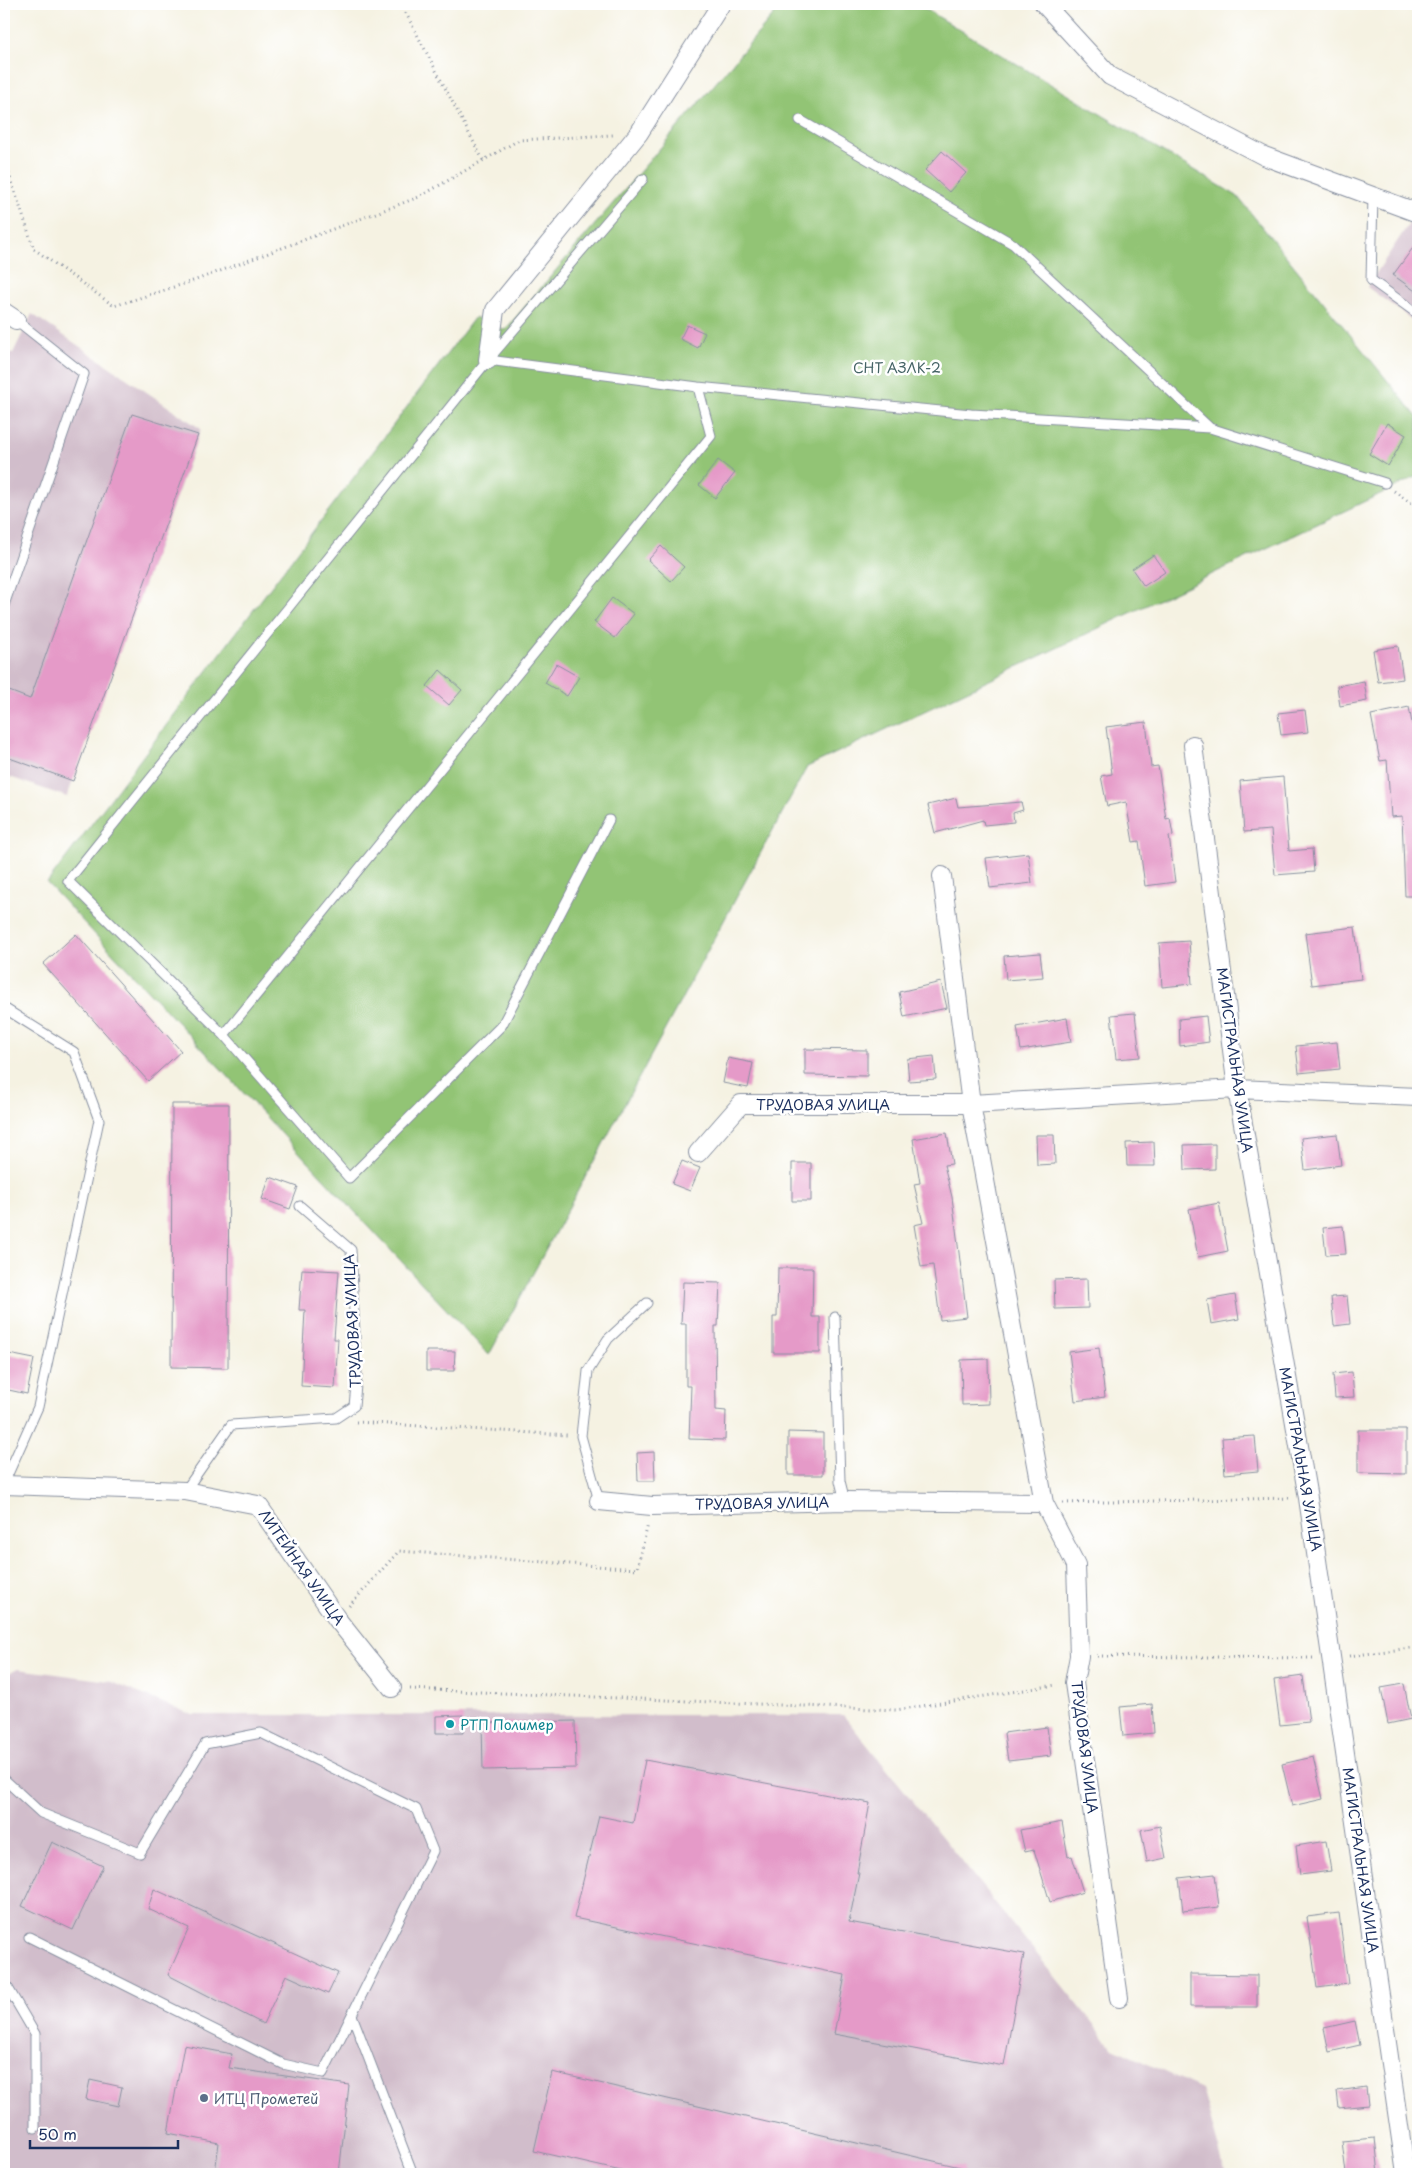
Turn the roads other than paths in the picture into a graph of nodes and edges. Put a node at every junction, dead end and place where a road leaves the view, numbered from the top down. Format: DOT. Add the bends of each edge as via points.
graph roads {
  1 [pos="721,4"];
  2 [pos="1044,4"];
  3 [pos="800,120"];
  4 [pos="643,179"];
  5 [pos="1373,196"];
  6 [pos="1418,213"];
  7 [pos="1418,314"];
  8 [pos="10,316"];
  9 [pos="488,360"];
  10 [pos="698,387"];
  11 [pos="1210,428"];
  12 [pos="1385,484"];
  13 [pos="4,604"];
  14 [pos="1193,745"];
  15 [pos="609,820"];
  16 [pos="942,876"];
  17 [pos="4,1008"];
  18 [pos="224,1035"];
  19 [pos="1237,1089"];
  20 [pos="1418,1097"];
  21 [pos="971,1104"];
  22 [pos="698,1153"];
  23 [pos="300,1206"];
  24 [pos="647,1303"];
  25 [pos="834,1316"];
  26 [pos="4,1484"];
  27 [pos="185,1490"];
  28 [pos="845,1501"];
  29 [pos="600,1502"];
  30 [pos="1044,1503"];
  31 [pos="392,1688"];
  32 [pos="4,1779"];
  33 [pos="30,1937"];
  34 [pos="4,1981"];
  35 [pos="1119,1998"];
  36 [pos="352,2015"];
  37 [pos="35,2128"];
  38 [pos="413,2174"];
  39 [pos="1406,2174"];
  1 -- 9 [label="street" via="639,134 495,310"];
  2 -- 5 [label="street" via="1110,76 1264,156"];
  3 -- 11 [label="lane" via="1013,244"];
  4 -- 9 [label="lane"];
  5 -- 6 [label="street"];
  5 -- 7 [label="lane" via="1371,280"];
  8 -- 13 [label="lane" via="84,374"];
  9 -- 10 [label="lane"];
  9 -- 18 [label="lane" via="68,881"];
  10 -- 11 [label="lane" via="971,414"];
  10 -- 18 [label="lane" via="711,436"];
  11 -- 12 [label="lane"];
  14 -- 19 [label="street, МАГИСТРАЛЬНАЯ УЛИЦА"];
  15 -- 18 [label="lane" via="502,1026 349,1178"];
  16 -- 21 [label="street, ТРУДОВАЯ УЛИЦА"];
  17 -- 26 [label="lane" via="74,1052 99,1120 38,1408"];
  19 -- 20 [label="street"];
  19 -- 21 [label="street"];
  19 -- 39 [label="street, МАГИСТРАЛЬНАЯ УЛИЦА" via="1333,1658"];
  21 -- 22 [label="street, ТРУДОВАЯ УЛИЦА" via="741,1104"];
  21 -- 30 [label="street, ТРУДОВАЯ УЛИЦА"];
  23 -- 27 [label="lane, ТРУДОВАЯ УЛИЦА" via="351,1250 357,1375 354,1406 336,1418 231,1425"];
  24 -- 29 [label="lane" via="608,1339 588,1372 581,1436"];
  25 -- 28 [label="lane" via="840,1481"];
  26 -- 27 [label="street, ЛИТЕЙНАЯ УЛИЦА"];
  27 -- 31 [label="street, ЛИТЕЙНАЯ УЛИЦА" via="258,1504 337,1619"];
  28 -- 29 [label="street, ТРУДОВАЯ УЛИЦА" via="652,1506"];
  28 -- 30 [label="street, ТРУДОВАЯ УЛИЦА"];
  30 -- 35 [label="street, ТРУДОВАЯ УЛИЦА" via="1076,1565 1079,1656 1074,1682"];
  32 -- 36 [label="lane" via="41,1813 140,1854 204,1744 261,1734 416,1808 433,1851"];
  33 -- 36 [label="lane" via="282,2064 323,2073"];
  34 -- 37 [label="lane" via="35,2034"];
  36 -- 38 [label="lane"];
}
